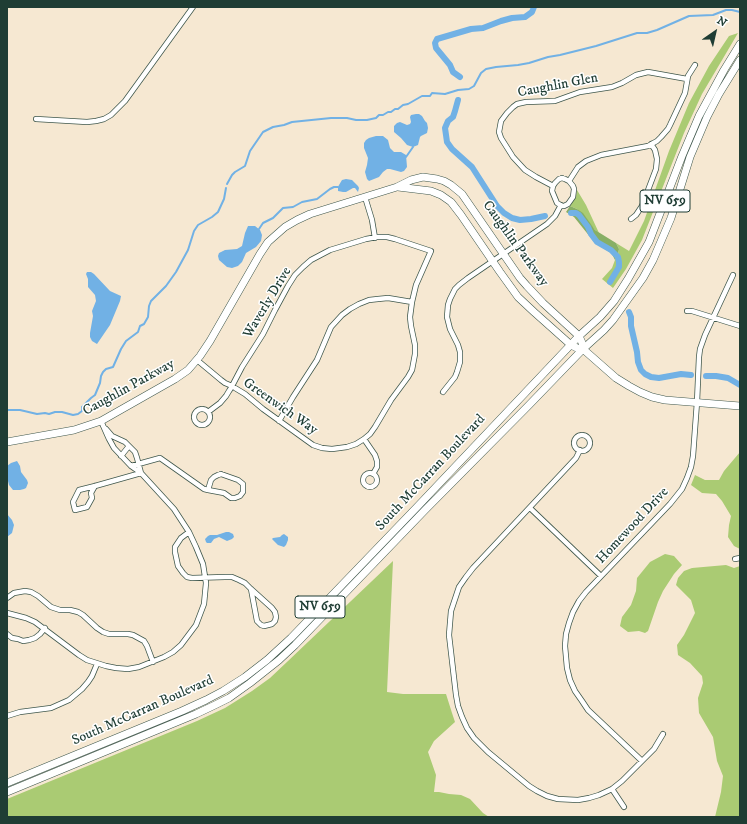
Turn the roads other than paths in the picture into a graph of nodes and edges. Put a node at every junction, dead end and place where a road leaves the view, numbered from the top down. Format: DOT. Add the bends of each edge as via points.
graph roads {
  1 [pos="193,7"];
  2 [pos="740,44"];
  3 [pos="740,60"];
  4 [pos="695,65"];
  5 [pos="687,79"];
  6 [pos="36,120"];
  7 [pos="651,144"];
  8 [pos="569,181"];
  9 [pos="553,186"];
  10 [pos="397,187"];
  11 [pos="365,197"];
  12 [pos="561,206"];
  13 [pos="631,219"];
  14 [pos="374,238"];
  15 [pos="431,251"];
  16 [pos="503,254"];
  17 [pos="492,261"];
  18 [pos="733,276"];
  19 [pos="412,302"];
  20 [pos="687,311"];
  21 [pos="713,318"];
  22 [pos="740,326"];
  23 [pos="579,336"];
  24 [pos="571,345"];
  25 [pos="583,349"];
  26 [pos="198,360"];
  27 [pos="232,386"];
  28 [pos="443,392"];
  29 [pos="697,402"];
  30 [pos="740,406"];
  31 [pos="208,412"];
  32 [pos="101,421"];
  33 [pos="279,421"];
  34 [pos="364,439"];
  35 [pos="7,442"];
  36 [pos="129,446"];
  37 [pos="580,450"];
  38 [pos="121,456"];
  39 [pos="139,464"];
  40 [pos="131,466"];
  41 [pos="141,473"];
  42 [pos="373,474"];
  43 [pos="94,486"];
  44 [pos="208,490"];
  45 [pos="530,508"];
  46 [pos="188,532"];
  47 [pos="601,576"];
  48 [pos="205,578"];
  49 [pos="251,589"];
  50 [pos="7,598"];
  51 [pos="7,612"];
  52 [pos="45,628"];
  53 [pos="7,634"];
  54 [pos="153,662"];
  55 [pos="97,664"];
  56 [pos="7,716"];
  57 [pos="663,734"];
  58 [pos="642,761"];
  59 [pos="7,783"];
  60 [pos="612,789"];
  61 [pos="7,792"];
  62 [pos="624,807"];
  1 -- 6 [label="street" via="125,101 111,115 87,122"];
  2 -- 23 [label="main road, South McCarran Boulevard / NV 659" via="699,116 649,242 638,263 614,301"];
  3 -- 25 [label="main road, South McCarran Boulevard / NV 659" via="707,117 690,157 671,218 649,266 613,320"];
  4 -- 5 [label="street"];
  5 -- 7 [label="street" via="685,93 668,129"];
  5 -- 9 [label="street, Caughlin Glen" via="644,73 612,87 580,92 555,101 526,102 513,106 502,121 499,132 501,138 525,170"];
  7 -- 8 [label="street" via="591,158 578,168"];
  7 -- 13 [label="street" via="657,159 656,169 642,206"];
  8 -- 9 [label="street" via="559,179"];
  8 -- 12 [label="street" via="574,194 566,205"];
  9 -- 12 [label="street" via="552,193"];
  10 -- 11 [label="main road, Caughlin Parkway"];
  10 -- 16 [label="main road, Caughlin Parkway" via="422,177 437,179 451,185 466,199"];
  10 -- 17 [label="main road, Caughlin Parkway" via="436,192 446,198 456,208"];
  11 -- 14 [label="street"];
  11 -- 26 [label="main road, Caughlin Parkway" via="303,217 274,237 260,254"];
  12 -- 16 [label="street" via="547,224"];
  14 -- 15 [label="street, Waverly Drive" via="387,237"];
  14 -- 27 [label="street, Waverly Drive" via="330,250 312,260 295,275"];
  15 -- 19 [label="street, Greenwich Way" via="416,285"];
  16 -- 17 [label="street"];
  16 -- 23 [label="main road, Caughlin Parkway" via="527,286"];
  17 -- 24 [label="main road, Caughlin Parkway" via="518,297"];
  17 -- 28 [label="street" via="459,285 450,299 447,317 458,345 460,362 455,378"];
  18 -- 21 [label="street, Homewood Drive"];
  19 -- 33 [label="street" via="388,298 369,300 342,315 331,327 317,360"];
  19 -- 34 [label="street, Greenwich Way" via="410,317 415,345 412,370 376,427"];
  20 -- 21 [label="street"];
  21 -- 22 [label="street"];
  21 -- 29 [label="street, Homewood Drive" via="700,349"];
  23 -- 24 [label="main road, South McCarran Boulevard / NV 659"];
  23 -- 25 [label="main road" via="584,345"];
  24 -- 25 [label="main road, Caughlin Parkway"];
  24 -- 59 [label="main road, South McCarran Boulevard / NV 659" via="267,660 245,677 206,700"];
  25 -- 29 [label="main road" via="616,378 640,392 665,400"];
  25 -- 61 [label="main road, South McCarran Boulevard / NV 659" via="295,645 267,670 229,698 196,714"];
  26 -- 27 [label="street, Greenwich Way"];
  26 -- 32 [label="main road, Caughlin Parkway" via="175,379"];
  27 -- 31 [label="street, Waverly Drive" via="220,403"];
  27 -- 33 [label="street, Greenwich Way"];
  29 -- 30 [label="main road"];
  29 -- 47 [label="street, Homewood Drive" via="693,456 682,489"];
  32 -- 35 [label="main road, Caughlin Parkway" via="74,430"];
  32 -- 36 [label="street" via="112,436"];
  32 -- 38 [label="street" via="114,448"];
  33 -- 34 [label="street, Greenwich Way" via="322,448 347,447"];
  34 -- 42 [label="street" via="377,461"];
  36 -- 38 [label="street"];
  36 -- 39 [label="street" via="135,452"];
  37 -- 45 [label="street" via="576,458"];
  38 -- 40 [label="street"];
  39 -- 40 [label="street"];
  39 -- 41 [label="street"];
  39 -- 44 [label="street" via="160,458"];
  40 -- 41 [label="street"];
  41 -- 43 [label="street"];
  41 -- 46 [label="street" via="174,509"];
  43 -- 43 [label="street" via="87,507 75,510 73,502 79,490"];
  44 -- 44 [label="street" via="211,480 221,474 243,484 243,492 235,498"];
  45 -- 47 [label="street"];
  45 -- 60 [label="street" via="473,568 462,582 455,599 449,635 458,706 474,738 537,791 558,799 578,800"];
  46 -- 48 [label="street" via="204,564"];
  46 -- 48 [label="street" via="175,547 178,566 187,576"];
  47 -- 58 [label="street, Homewood Drive" via="579,601 573,612 566,634 567,668 575,691 588,710"];
  48 -- 49 [label="street" via="232,577"];
  48 -- 54 [label="street" via="204,604 196,625 173,652"];
  49 -- 49 [label="street" via="275,612 276,617 272,624 264,626 257,621"];
  50 -- 54 [label="street" via="14,593 31,592 51,607 78,612 103,632 133,635 144,641"];
  51 -- 52 [label="street" via="36,622"];
  52 -- 53 [label="street" via="29,640 12,638"];
  52 -- 55 [label="street" via="79,655"];
  54 -- 55 [label="street" via="128,669"];
  55 -- 56 [label="street" via="92,676 76,696 50,708"];
  57 -- 58 [label="street" via="654,749"];
  58 -- 60 [label="street"];
  60 -- 62 [label="street"];
}
